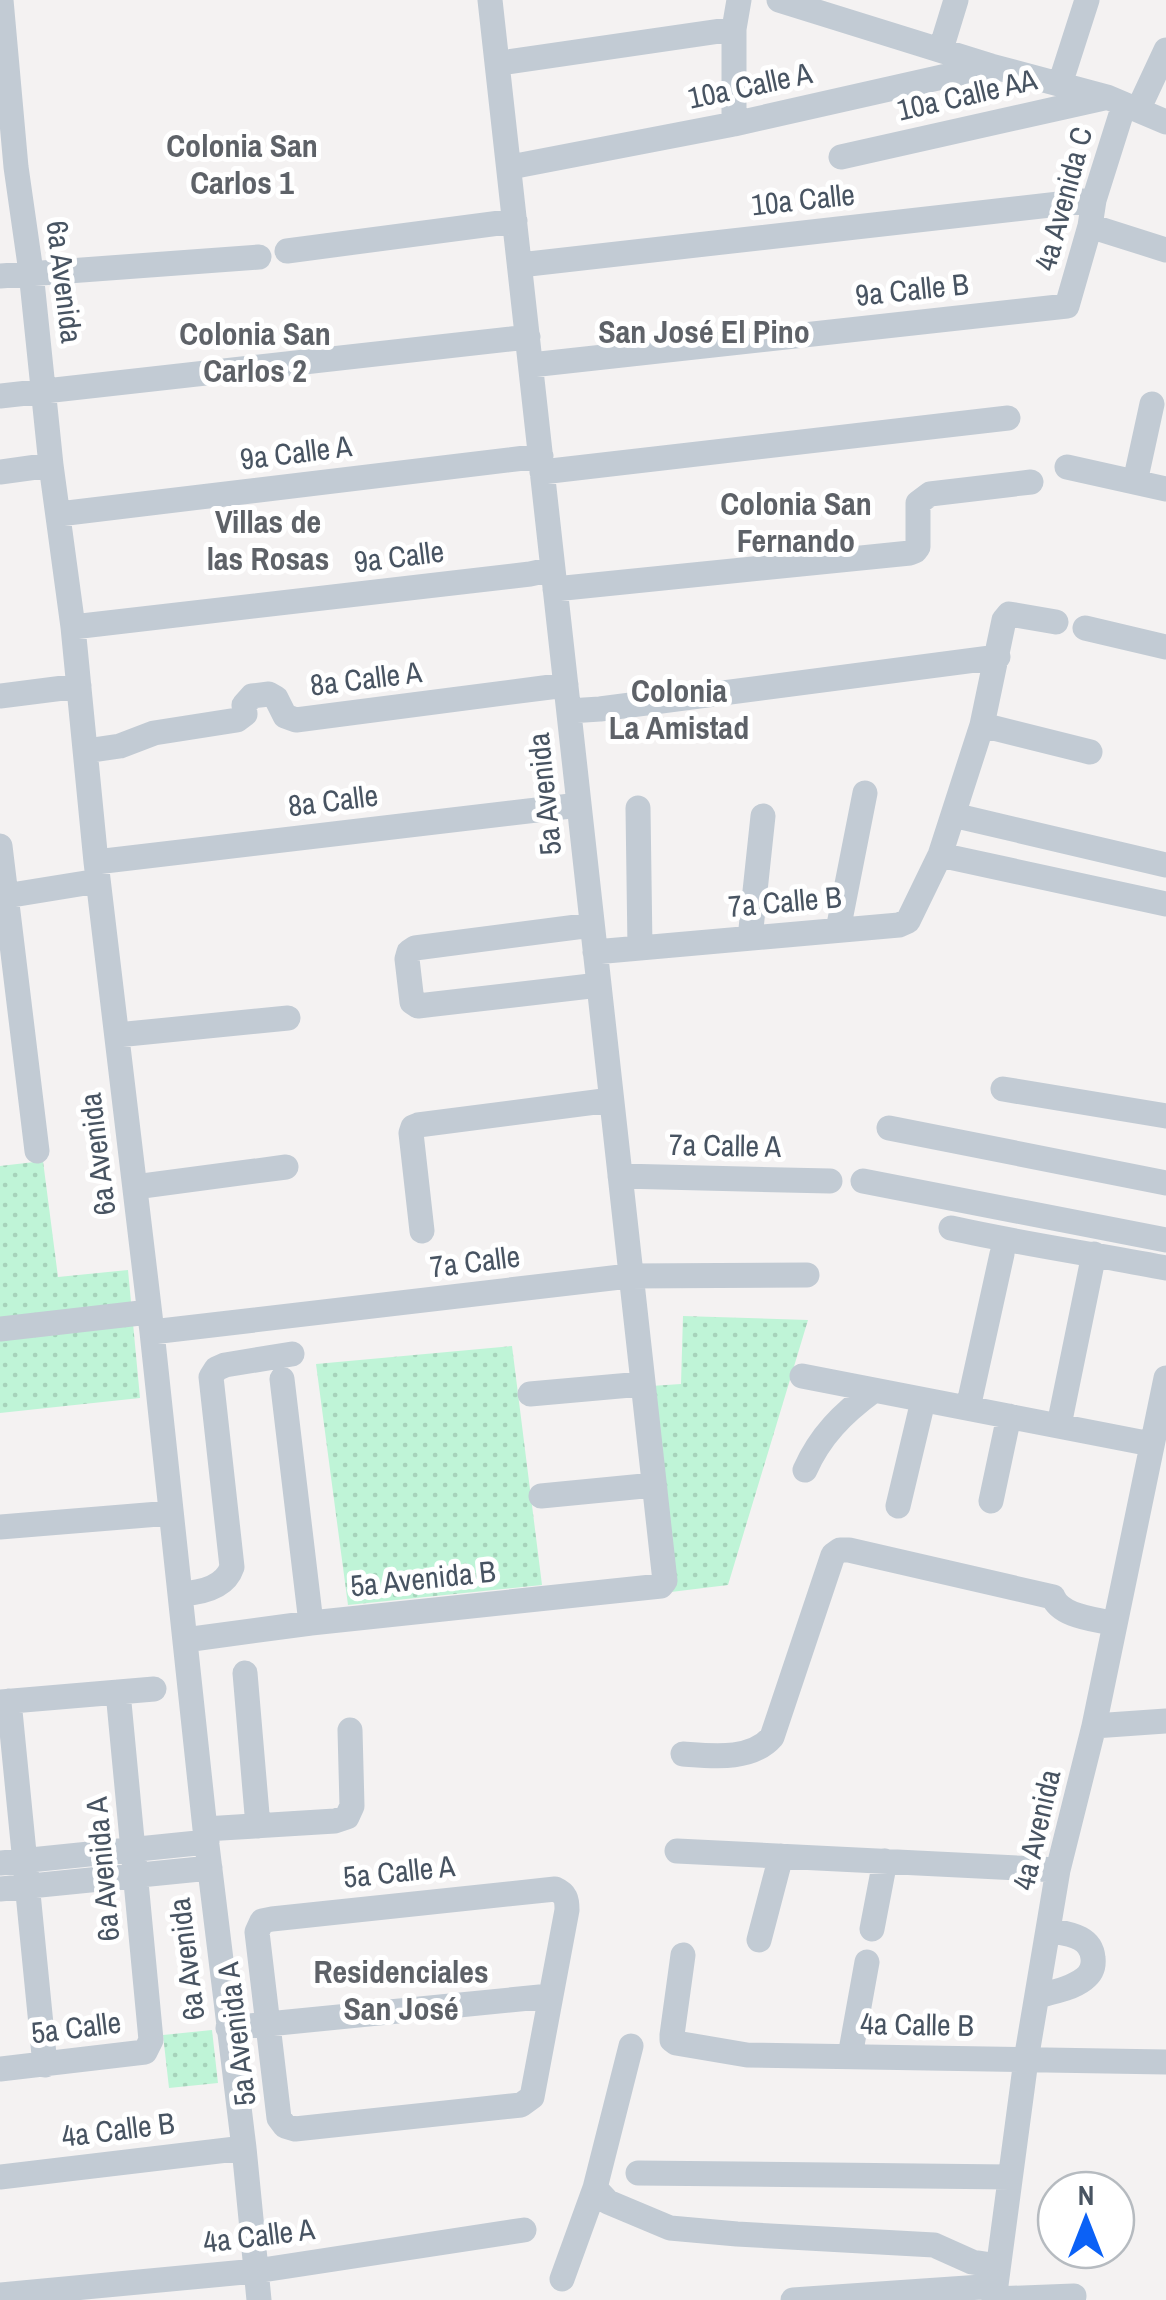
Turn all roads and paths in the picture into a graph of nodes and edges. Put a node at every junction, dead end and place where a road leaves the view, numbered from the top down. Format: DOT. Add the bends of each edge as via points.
graph roads {
  1 [pos="1,0"];
  2 [pos="490,0"];
  3 [pos="739,0"];
  4 [pos="780,0"];
  5 [pos="956,0"];
  6 [pos="1087,0"];
  7 [pos="832,8"];
  8 [pos="734,30"];
  9 [pos="941,49"];
  10 [pos="1166,50"];
  11 [pos="508,62"];
  12 [pos="992,66"];
  13 [pos="1060,84"];
  14 [pos="4,96"];
  15 [pos="1123,104"];
  16 [pos="1166,122"];
  17 [pos="734,124"];
  18 [pos="841,157"];
  19 [pos="520,165"];
  20 [pos="8,168"];
  21 [pos="1092,213"];
  22 [pos="515,221"];
  23 [pos="1166,250"];
  24 [pos="287,251"];
  25 [pos="259,256"];
  26 [pos="520,265"];
  27 [pos="31,272"];
  28 [pos="0,276"];
  29 [pos="1062,307"];
  30 [pos="528,337"];
  31 [pos="531,365"];
  32 [pos="45,391"];
  33 [pos="0,396"];
  34 [pos="1152,404"];
  35 [pos="1008,418"];
  36 [pos="542,464"];
  37 [pos="51,465"];
  38 [pos="1067,467"];
  39 [pos="0,472"];
  40 [pos="1031,482"];
  41 [pos="1135,482"];
  42 [pos="1166,489"];
  43 [pos="60,514"];
  44 [pos="554,579"];
  45 [pos="1056,622"];
  46 [pos="73,627"];
  47 [pos="1085,628"];
  48 [pos="1166,647"];
  49 [pos="998,657"];
  50 [pos="78,686"];
  51 [pos="0,696"];
  52 [pos="567,698"];
  53 [pos="982,725"];
  54 [pos="86,752"];
  55 [pos="1090,752"];
  56 [pos="865,793"];
  57 [pos="579,804"];
  58 [pos="638,808"];
  59 [pos="953,815"];
  60 [pos="763,816"];
  61 [pos="0,846"];
  62 [pos="940,855"];
  63 [pos="1166,866"];
  64 [pos="97,871"];
  65 [pos="3,897"];
  66 [pos="1166,904"];
  67 [pos="592,924"];
  68 [pos="838,930"];
  69 [pos="750,938"];
  70 [pos="640,948"];
  71 [pos="595,952"];
  72 [pos="599,985"];
  73 [pos="288,1018"];
  74 [pos="117,1035"];
  75 [pos="1003,1089"];
  76 [pos="612,1100"];
  77 [pos="1166,1116"];
  78 [pos="888,1128"];
  79 [pos="37,1151"];
  80 [pos="286,1166"];
  81 [pos="620,1176"];
  82 [pos="830,1181"];
  83 [pos="863,1181"];
  84 [pos="1166,1183"];
  85 [pos="135,1187"];
  86 [pos="951,1228"];
  87 [pos="422,1231"];
  88 [pos="1166,1240"];
  89 [pos="1002,1254"];
  90 [pos="1094,1254"];
  91 [pos="1166,1268"];
  92 [pos="629,1276"];
  93 [pos="807,1276"];
  94 [pos="150,1322"];
  95 [pos="0,1329"];
  96 [pos="292,1354"];
  97 [pos="802,1376"];
  98 [pos="1166,1378"];
  99 [pos="282,1379"];
  100 [pos="642,1384"];
  101 [pos="873,1391"];
  102 [pos="530,1394"];
  103 [pos="922,1400"];
  104 [pos="968,1408"];
  105 [pos="1162,1414"];
  106 [pos="1010,1416"];
  107 [pos="1059,1426"];
  108 [pos="1151,1444"];
  109 [pos="805,1470"];
  110 [pos="654,1485"];
  111 [pos="541,1496"];
  112 [pos="990,1501"];
  113 [pos="898,1506"];
  114 [pos="171,1514"];
  115 [pos="0,1527"];
  116 [pos="665,1582"];
  117 [pos="180,1594"];
  118 [pos="311,1623"];
  119 [pos="1115,1624"];
  120 [pos="185,1640"];
  121 [pos="245,1673"];
  122 [pos="154,1689"];
  123 [pos="118,1692"];
  124 [pos="4,1702"];
  125 [pos="1166,1721"];
  126 [pos="1094,1726"];
  127 [pos="350,1730"];
  128 [pos="682,1754"];
  129 [pos="258,1826"];
  130 [pos="207,1846"];
  131 [pos="134,1849"];
  132 [pos="677,1851"];
  133 [pos="781,1856"];
  134 [pos="886,1861"];
  135 [pos="12,1862"];
  136 [pos="1058,1870"];
  137 [pos="136,1876"];
  138 [pos="28,1886"];
  139 [pos="0,1889"];
  140 [pos="872,1929"];
  141 [pos="1048,1930"];
  142 [pos="257,1932"];
  143 [pos="759,1940"];
  144 [pos="684,1955"];
  145 [pos="867,1962"];
  146 [pos="550,1996"];
  147 [pos="1037,1996"];
  148 [pos="268,2024"];
  149 [pos="228,2028"];
  150 [pos="151,2040"];
  151 [pos="630,2046"];
  152 [pos="850,2056"];
  153 [pos="1026,2060"];
  154 [pos="1166,2062"];
  155 [pos="45,2064"];
  156 [pos="0,2069"];
  157 [pos="244,2148"];
  158 [pos="638,2173"];
  159 [pos="1010,2177"];
  160 [pos="0,2178"];
  161 [pos="595,2188"];
  162 [pos="524,2230"];
  163 [pos="256,2271"];
  164 [pos="562,2279"];
  165 [pos="996,2288"];
  166 [pos="0,2295"];
  167 [pos="1074,2296"];
  168 [pos="259,2300"];
  169 [pos="793,2300"];
  1 -- 14 [label="street, 6a Avenida"];
  2 -- 22 [label="street, 5a Avenida"];
  3 -- 8 [label="street"];
  4 -- 7 [label="street"];
  5 -- 9 [label="street"];
  6 -- 13 [label="street"];
  7 -- 9 [label="street"];
  8 -- 11 [label="street"];
  8 -- 17 [label="street"];
  9 -- 12 [label="street"];
  10 -- 15 [label="street, 4a Avenida C"];
  12 -- 13 [label="street"];
  12 -- 17 [label="street, 10a Calle A"];
  13 -- 15 [label="street"];
  14 -- 20 [label="street, 6a Avenida"];
  15 -- 16 [label="street"];
  15 -- 18 [label="street, 10a Calle AA"];
  15 -- 21 [label="street, 4a Avenida C"];
  17 -- 19 [label="street, 10a Calle A"];
  20 -- 27 [label="street, 6a Avenida"];
  21 -- 23 [label="street"];
  21 -- 26 [label="street, 10a Calle"];
  21 -- 29 [label="street, 4a Avenida C" via="1069,302"];
  22 -- 24 [label="street"];
  22 -- 26 [label="street, 5a Avenida"];
  25 -- 27 [label="street"];
  26 -- 30 [label="street, 5a Avenida"];
  27 -- 28 [label="street"];
  27 -- 32 [label="street, 6a Avenida"];
  29 -- 31 [label="street, 9a Calle B"];
  30 -- 31 [label="street, 5a Avenida"];
  30 -- 32 [label="street"];
  31 -- 36 [label="street, 5a Avenida"];
  32 -- 33 [label="street"];
  32 -- 37 [label="street, 6a Avenida"];
  34 -- 41 [label="street"];
  35 -- 36 [label="street, 9a Calle A"];
  36 -- 43 [label="street, 9a Calle A"];
  36 -- 44 [label="street, 5a Avenida"];
  37 -- 39 [label="street"];
  37 -- 43 [label="street, 6a Avenida"];
  38 -- 41 [label="street"];
  40 -- 44 [label="street, 9a Calle" via="923,497 915,551"];
  41 -- 42 [label="street"];
  43 -- 46 [label="street, 6a Avenida"];
  44 -- 46 [label="street, 9a Calle" via="530,574"];
  44 -- 52 [label="street, 5a Avenida"];
  45 -- 49 [label="street" via="1009,614"];
  46 -- 50 [label="street, 6a Avenida"];
  47 -- 48 [label="street"];
  49 -- 52 [label="street, 8a Calle A" via="600,709"];
  49 -- 53 [label="street"];
  50 -- 51 [label="street"];
  50 -- 54 [label="street, 6a Avenida"];
  52 -- 54 [label="street, 8a Calle A" via="291,719 270,694 252,696 236,720"];
  52 -- 57 [label="street, 5a Avenida"];
  53 -- 55 [label="street"];
  53 -- 59 [label="street"];
  54 -- 64 [label="street, 6a Avenida"];
  56 -- 68 [label="street"];
  57 -- 64 [label="street, 8a Calle"];
  57 -- 67 [label="street, 5a Avenida"];
  58 -- 70 [label="street"];
  59 -- 62 [label="street"];
  59 -- 63 [label="street"];
  60 -- 69 [label="street"];
  61 -- 65 [label="street"];
  62 -- 66 [label="street"];
  62 -- 68 [label="street, 7a Calle B" via="908,921"];
  64 -- 65 [label="street, 8a Calle"];
  64 -- 74 [label="street, 6a Avenida"];
  65 -- 79 [label="street"];
  67 -- 71 [label="street, 5a Avenida"];
  67 -- 72 [label="street" via="415,948 407,958 412,1002"];
  68 -- 69 [label="street, 7a Calle B"];
  69 -- 70 [label="street, 7a Calle B"];
  70 -- 71 [label="street, 7a Calle B"];
  71 -- 72 [label="street, 5a Avenida"];
  72 -- 76 [label="street, 5a Avenida"];
  73 -- 74 [label="street"];
  74 -- 85 [label="street, 6a Avenida"];
  75 -- 77 [label="street"];
  76 -- 81 [label="street, 5a Avenida"];
  76 -- 87 [label="street" via="413,1127"];
  78 -- 84 [label="street"];
  80 -- 85 [label="street"];
  81 -- 82 [label="street, 7a Calle A"];
  81 -- 92 [label="street, 5a Avenida"];
  83 -- 88 [label="street"];
  85 -- 94 [label="street, 6a Avenida"];
  86 -- 90 [label="street"];
  89 -- 104 [label="street"];
  90 -- 91 [label="street"];
  90 -- 107 [label="street"];
  92 -- 93 [label="street, 7a Calle"];
  92 -- 94 [label="street, 7a Calle"];
  92 -- 100 [label="street, 5a Avenida"];
  94 -- 95 [label="street, 7a Calle"];
  94 -- 114 [label="street, 6a Avenida"];
  96 -- 117 [label="street" via="225,1365 211,1378 232,1567 221,1583"];
  97 -- 101 [label="street"];
  98 -- 105 [label="street, 4a Avenida"];
  99 -- 118 [label="street"];
  100 -- 102 [label="street"];
  100 -- 110 [label="street, 5a Avenida"];
  101 -- 103 [label="street"];
  101 -- 109 [label="street" via="831,1427"];
  103 -- 104 [label="street"];
  103 -- 113 [label="street"];
  104 -- 106 [label="street"];
  105 -- 108 [label="street, 4a Avenida"];
  106 -- 107 [label="street"];
  106 -- 112 [label="street"];
  107 -- 108 [label="street"];
  108 -- 119 [label="street, 4a Avenida"];
  110 -- 111 [label="street"];
  110 -- 116 [label="street, 5a Avenida"];
  114 -- 115 [label="street"];
  114 -- 117 [label="street, 6a Avenida"];
  116 -- 118 [label="street, 5a Avenida B"];
  117 -- 120 [label="street, 6a Avenida"];
  118 -- 120 [label="street, 5a Avenida B"];
  119 -- 126 [label="street, 4a Avenida"];
  119 -- 128 [label="street" via="1065,1610 1054,1597 840,1550 832,1555 772,1737 743,1755"];
  120 -- 130 [label="street, 6a Avenida"];
  121 -- 129 [label="street"];
  122 -- 123 [label="street"];
  123 -- 124 [label="street"];
  123 -- 131 [label="street, 6a Avenida A"];
  124 -- 135 [label="street"];
  125 -- 126 [label="street"];
  126 -- 136 [label="street, 4a Avenida"];
  127 -- 129 [label="street" via="348,1816"];
  129 -- 130 [label="street"];
  130 -- 131 [label="street"];
  130 -- 137 [label="street"];
  130 -- 149 [label="street, 6a Avenida"];
  131 -- 135 [label="street"];
  131 -- 137 [label="street, 6a Avenida A"];
  132 -- 133 [label="street"];
  133 -- 134 [label="street"];
  133 -- 143 [label="street"];
  134 -- 136 [label="street"];
  134 -- 140 [label="street"];
  135 -- 138 [label="street"];
  136 -- 141 [label="street, 4a Avenida"];
  137 -- 138 [label="street"];
  137 -- 150 [label="street, 6a Avenida A"];
  138 -- 139 [label="street"];
  138 -- 155 [label="street"];
  141 -- 147 [label="street, 4a Avenida"];
  141 -- 147 [label="street" via="1086,1941 1094,1965 1088,1978"];
  142 -- 146 [label="street, 5a Calle A" via="272,1918 555,1889 564,1893 567,1910"];
  142 -- 148 [label="street, 5a Avenida A"];
  144 -- 152 [label="street, 4a Calle B" via="676,2043 747,2055"];
  145 -- 152 [label="street"];
  146 -- 148 [label="street"];
  146 -- 148 [label="street, 5a Avenida A" via="532,2097 521,2105 294,2129 280,2118"];
  147 -- 153 [label="street, 4a Avenida"];
  148 -- 149 [label="street"];
  149 -- 157 [label="street, 6a Avenida"];
  150 -- 155 [label="street, 5a Calle" via="145,2052"];
  151 -- 161 [label="street"];
  152 -- 153 [label="street, 4a Calle B"];
  153 -- 154 [label="street, 4a Calle B"];
  153 -- 159 [label="street, 4a Avenida"];
  155 -- 156 [label="street, 5a Calle"];
  157 -- 160 [label="street, 4a Calle B"];
  157 -- 163 [label="street, 6a Avenida"];
  158 -- 159 [label="street"];
  159 -- 165 [label="street, 4a Avenida"];
  161 -- 164 [label="street"];
  161 -- 165 [label="street" via="608,2202 670,2228 934,2245 972,2262"];
  162 -- 163 [label="street, 4a Calle A"];
  163 -- 166 [label="street, 4a Calle A"];
  163 -- 168 [label="street, 6a Avenida"];
  165 -- 167 [label="street"];
  165 -- 169 [label="street"];
}
